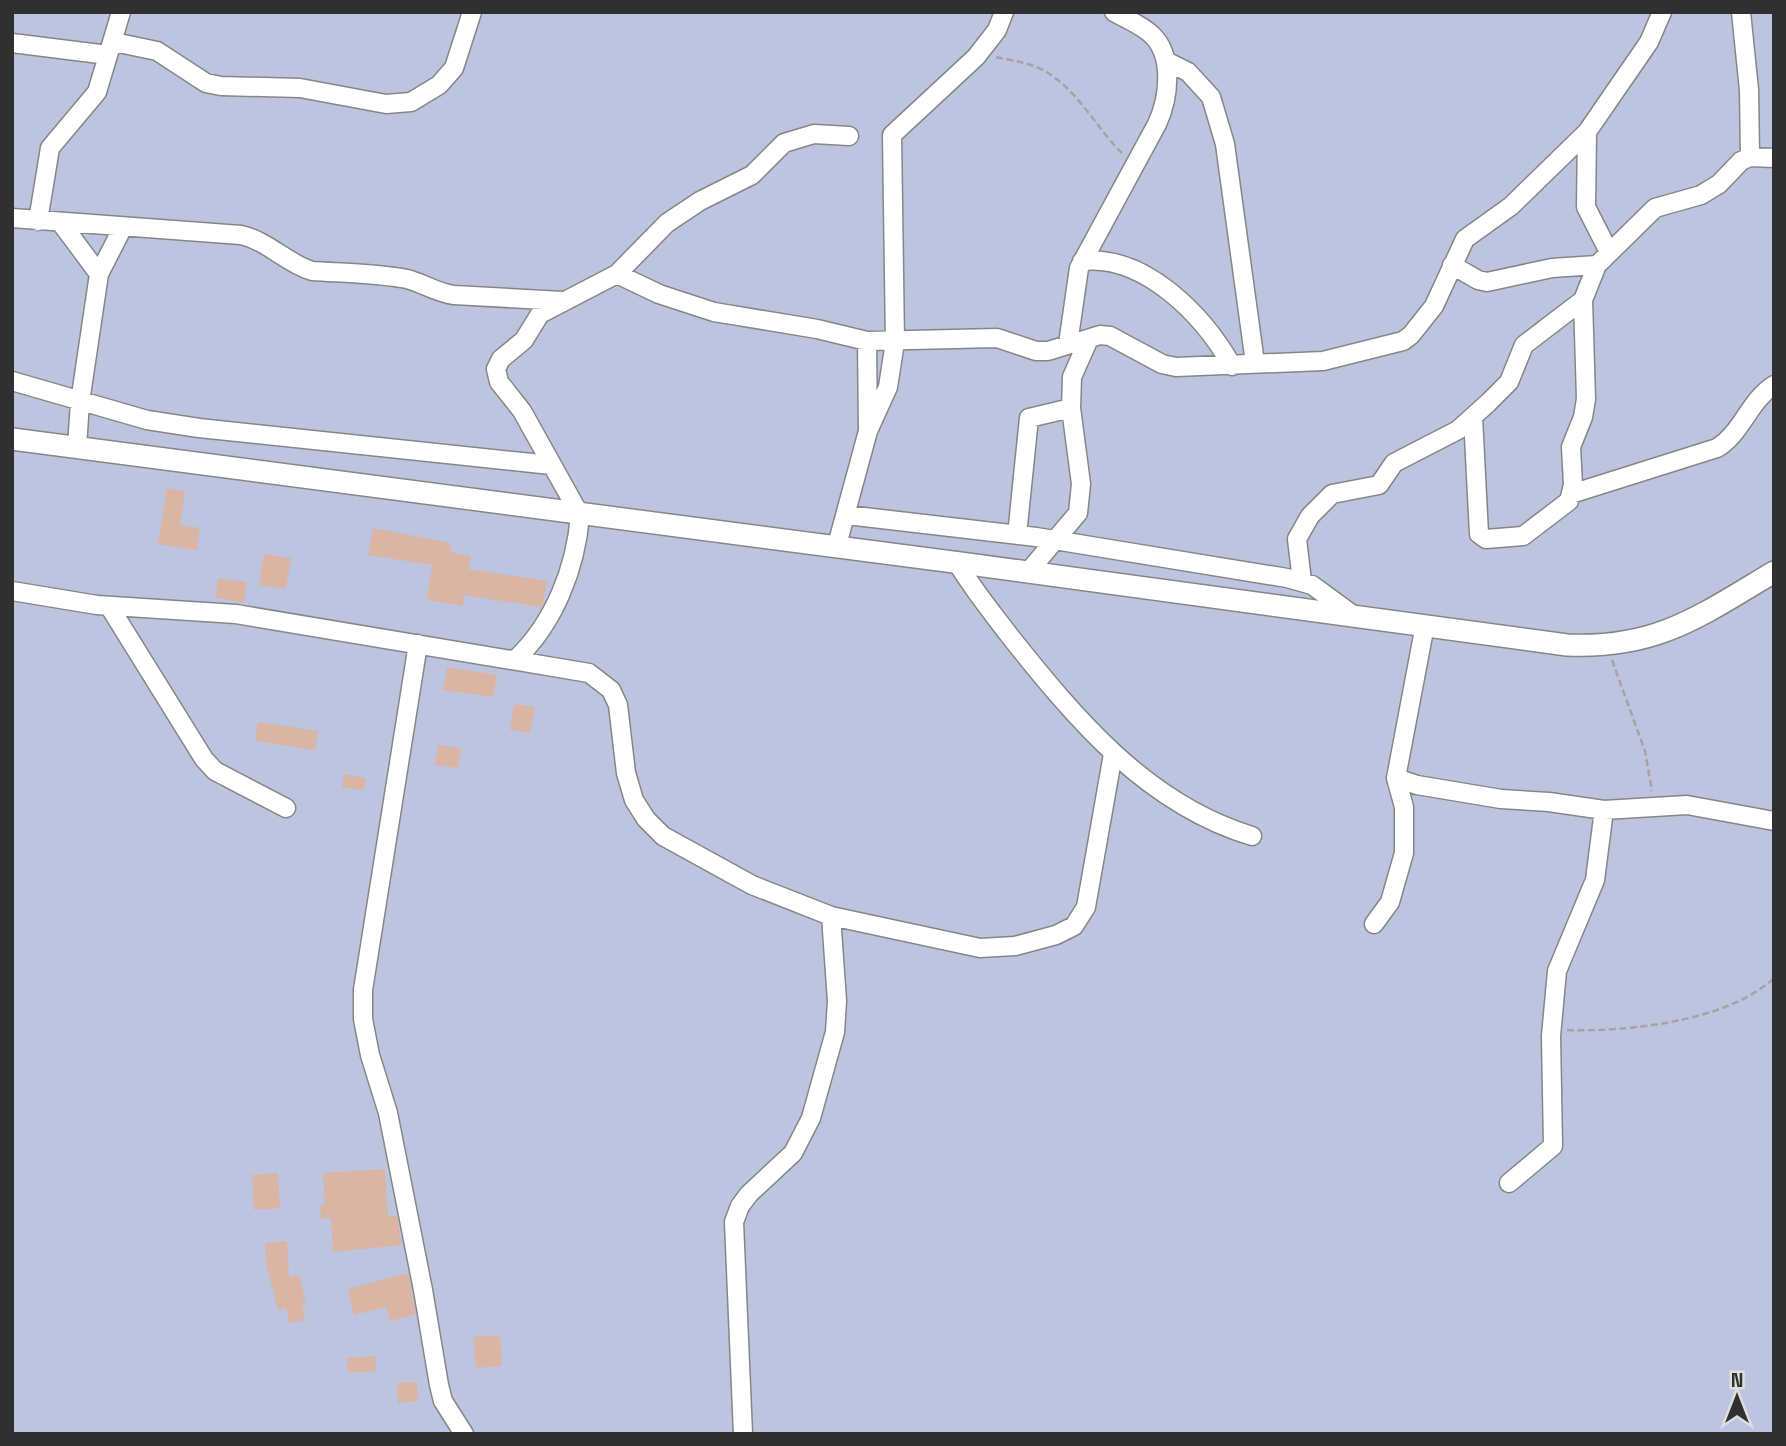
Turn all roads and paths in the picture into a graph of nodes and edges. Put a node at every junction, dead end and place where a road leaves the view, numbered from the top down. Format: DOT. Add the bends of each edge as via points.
graph roads {
  1 [pos="121,12"];
  2 [pos="472,12"];
  3 [pos="1004,12"];
  4 [pos="1114,12"];
  5 [pos="1662,12"];
  6 [pos="1741,12"];
  7 [pos="12,43"];
  8 [pos="111,48"];
  9 [pos="976,57"];
  10 [pos="1166,61"];
  11 [pos="1587,132"];
  12 [pos="849,136"];
  13 [pos="1750,157"];
  14 [pos="1774,158"];
  15 [pos="1135,165"];
  16 [pos="12,218"];
  17 [pos="37,221"];
  18 [pos="61,223"];
  19 [pos="122,229"];
  20 [pos="1603,258"];
  21 [pos="1082,261"];
  22 [pos="1452,265"];
  23 [pos="99,274"];
  24 [pos="617,274"];
  25 [pos="1583,300"];
  26 [pos="570,301"];
  27 [pos="867,341"];
  28 [pos="1088,341"];
  29 [pos="895,342"];
  30 [pos="1068,344"];
  31 [pos="1255,363"];
  32 [pos="1231,366"];
  33 [pos="12,381"];
  34 [pos="1774,385"];
  35 [pos="80,402"];
  36 [pos="1071,408"];
  37 [pos="1473,417"];
  38 [pos="868,432"];
  39 [pos="12,439"];
  40 [pos="78,447"];
  41 [pos="551,465"];
  42 [pos="1571,494"];
  43 [pos="580,515"];
  44 [pos="847,515"];
  45 [pos="1017,535"];
  46 [pos="1053,539"];
  47 [pos="837,545"];
  48 [pos="956,561"];
  49 [pos="1029,571"];
  50 [pos="1774,572"];
  51 [pos="1302,581"];
  52 [pos="12,592"];
  53 [pos="109,606"];
  54 [pos="1355,617"];
  55 [pos="1425,625"];
  56 [pos="418,645"];
  57 [pos="1608,646"];
  58 [pos="516,659"];
  59 [pos="1113,754"];
  60 [pos="1396,778"];
  61 [pos="286,808"];
  62 [pos="1652,808"];
  63 [pos="1604,810"];
  64 [pos="1774,821"];
  65 [pos="1252,836"];
  66 [pos="831,916"];
  67 [pos="1374,923"];
  68 [pos="1774,978"];
  69 [pos="1552,1030"];
  70 [pos="1509,1183"];
  71 [pos="464,1434"];
  72 [pos="743,1434"];
  1 -- 8 [label="street"];
  2 -- 8 [label="street" via="454,68 439,85 411,102 386,104 300,88 213,84 157,51"];
  3 -- 9 [label="street" via="997,30"];
  4 -- 10 [label="street" via="1150,32 1161,44"];
  5 -- 11 [label="street" via="1649,42"];
  6 -- 13 [label="street"];
  7 -- 8 [label="street"];
  8 -- 17 [label="street" via="97,92 50,148"];
  9 -- 15 [label="path" via="995,56 1049,73"];
  9 -- 29 [label="street" via="892,135"];
  10 -- 15 [label="street" via="1162,113"];
  10 -- 31 [label="street" via="1188,72 1211,97 1225,144"];
  11 -- 20 [label="street" via="1586,207"];
  11 -- 22 [label="street" via="1511,206 1465,239"];
  12 -- 24 [label="street" via="814,134 784,143 752,175 667,223"];
  13 -- 14 [label="street"];
  13 -- 20 [label="street" via="1701,195 1655,208"];
  15 -- 21 [label="street"];
  16 -- 17 [label="street"];
  17 -- 18 [label="street"];
  18 -- 19 [label="street"];
  18 -- 23 [label="street"];
  19 -- 23 [label="street"];
  19 -- 26 [label="street" via="241,235 312,271 388,276 428,284 443,294"];
  20 -- 22 [label="street" via="1487,282"];
  20 -- 25 [label="street"];
  21 -- 30 [label="street"];
  21 -- 32 [label="street" via="1113,263 1153,280 1213,336"];
  22 -- 31 [label="street" via="1434,306 1403,341 1323,361"];
  23 -- 35 [label="street"];
  24 -- 26 [label="street"];
  24 -- 27 [label="street" via="714,312"];
  25 -- 37 [label="street" via="1524,345 1508,382"];
  25 -- 42 [label="street" via="1586,399 1571,447"];
  26 -- 41 [label="street" via="540,314 524,340 496,369 499,382 522,411"];
  27 -- 29 [label="street"];
  27 -- 38 [label="street"];
  28 -- 30 [label="street"];
  28 -- 32 [label="street" via="1110,336 1176,367"];
  28 -- 36 [label="street" via="1072,377"];
  29 -- 30 [label="street" via="997,338 1036,351"];
  29 -- 38 [label="street" via="888,387"];
  31 -- 32 [label="street"];
  33 -- 35 [label="street"];
  34 -- 42 [label="street" via="1717,448"];
  35 -- 40 [label="street"];
  35 -- 41 [label="street" via="147,420 227,432"];
  36 -- 45 [label="street" via="1029,418"];
  36 -- 46 [label="street" via="1081,499 1071,524"];
  37 -- 42 [label="street" via="1481,538 1523,536 1563,507"];
  37 -- 51 [label="street" via="1440,441 1394,463 1379,485 1332,494 1310,516 1297,539"];
  38 -- 44 [label="street"];
  39 -- 40 [label="street"];
  40 -- 43 [label="street"];
  41 -- 43 [label="street"];
  43 -- 47 [label="street"];
  43 -- 58 [label="street" via="579,534 559,596 542,631"];
  44 -- 45 [label="street"];
  44 -- 47 [label="street"];
  45 -- 46 [label="street"];
  46 -- 49 [label="street"];
  46 -- 51 [label="street"];
  47 -- 48 [label="street"];
  48 -- 49 [label="street"];
  48 -- 59 [label="street" via="1054,691"];
  49 -- 54 [label="street"];
  50 -- 57 [label="street" via="1667,633"];
  51 -- 54 [label="street"];
  52 -- 53 [label="street"];
  53 -- 56 [label="street" via="236,614"];
  53 -- 61 [label="street" via="204,759 215,771"];
  54 -- 55 [label="street"];
  55 -- 57 [label="street" via="1567,645"];
  55 -- 60 [label="street"];
  56 -- 58 [label="street"];
  56 -- 71 [label="street" via="363,990 363,1019 390,1126 439,1385 443,1401"];
  57 -- 62 [label="path" via="1648,761"];
  58 -- 66 [label="street" via="577,669 611,690 618,705 634,800 663,836 752,885"];
  59 -- 65 [label="street" via="1186,808"];
  59 -- 66 [label="street" via="1086,906 1074,926 1056,936 1015,946 980,948"];
  60 -- 63 [label="street" via="1477,796"];
  60 -- 67 [label="street" via="1404,807 1404,853 1390,902"];
  62 -- 63 [label="street"];
  62 -- 64 [label="street" via="1687,805"];
  63 -- 69 [label="street" via="1595,880 1557,971"];
  66 -- 72 [label="street" via="835,1032 811,1118 793,1153 749,1194 734,1222"];
  68 -- 69 [label="path" via="1735,1003 1708,1012 1625,1027"];
  69 -- 70 [label="street" via="1553,1146"];
}
